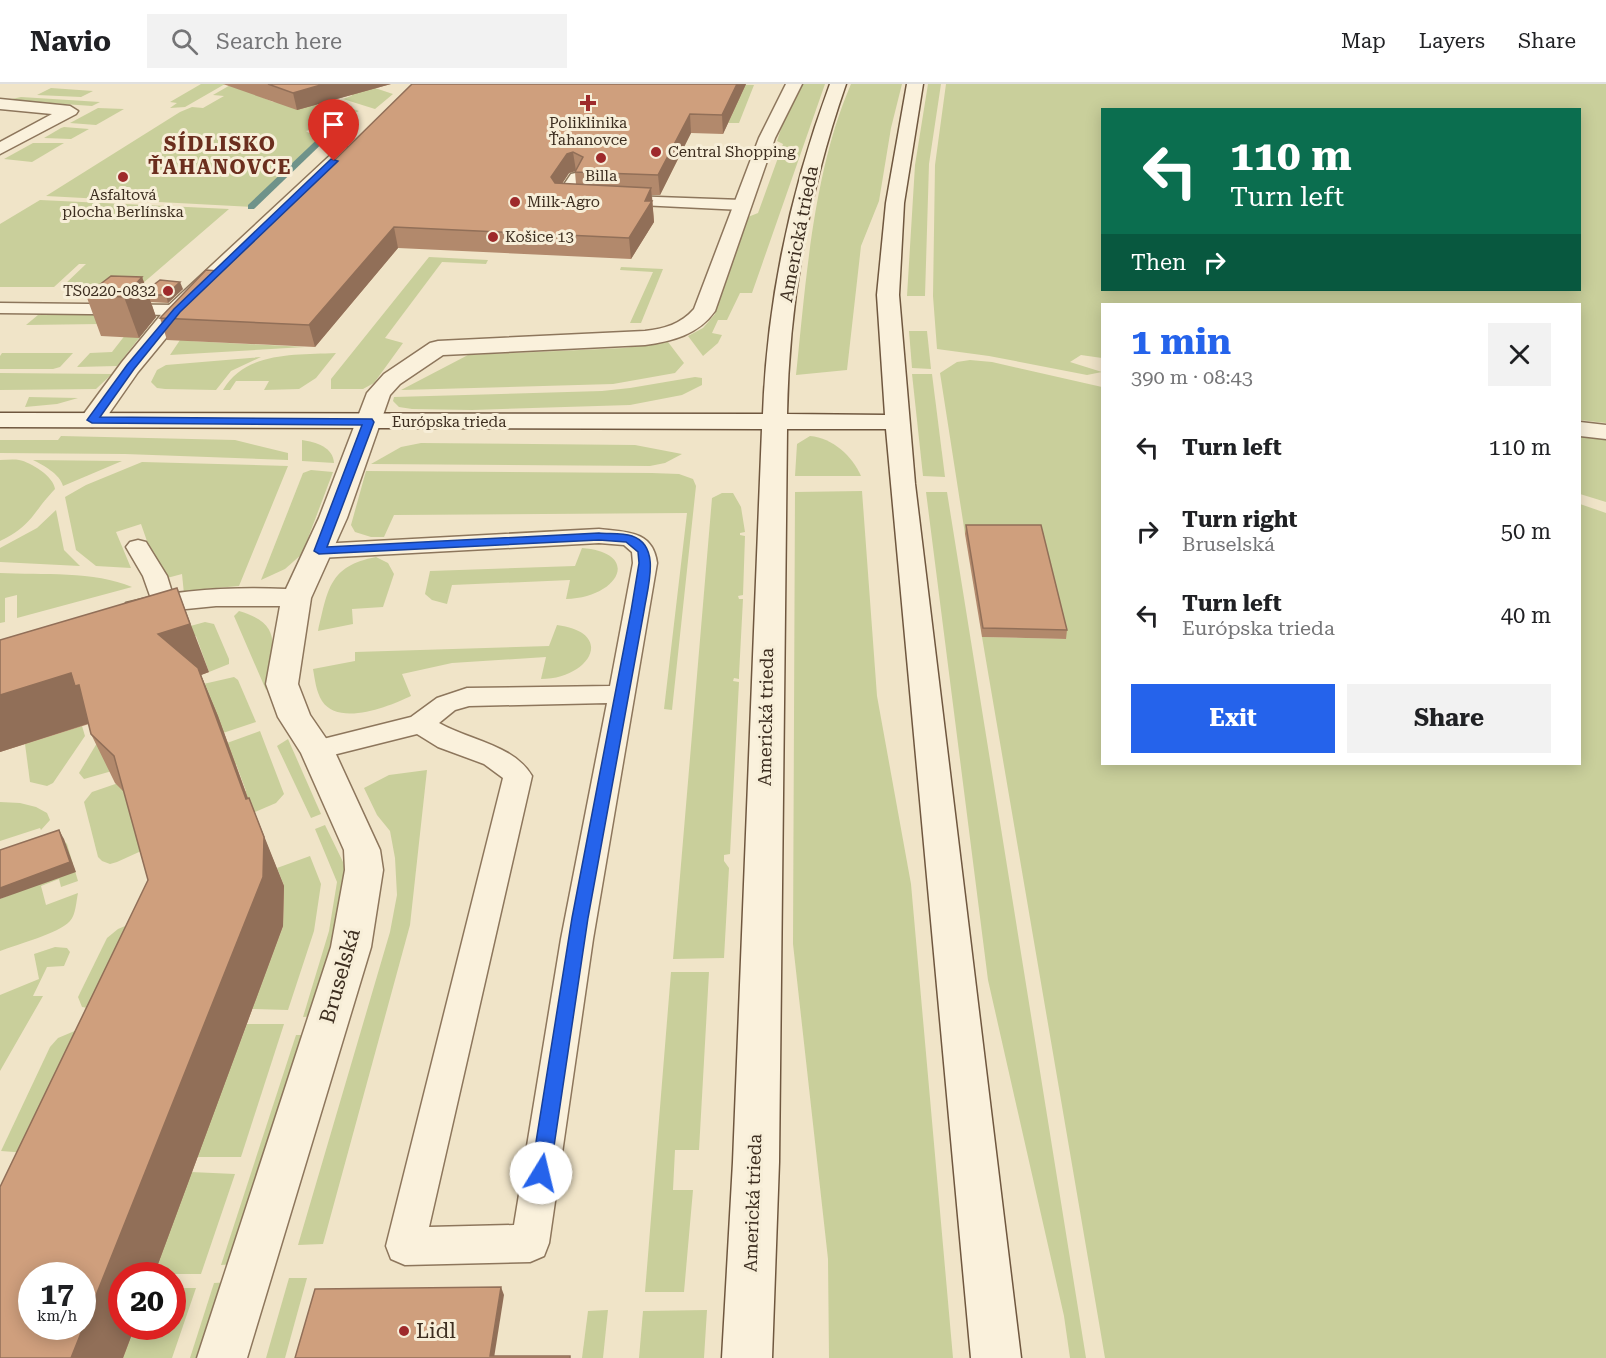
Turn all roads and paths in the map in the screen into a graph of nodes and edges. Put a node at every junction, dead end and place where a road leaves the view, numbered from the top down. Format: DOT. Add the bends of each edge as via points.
graph roads {
  1 [pos="794,84"];
  2 [pos="838,84"];
  3 [pos="915,84"];
  4 [pos="0,104"];
  5 [pos="360,136"];
  6 [pos="0,149"];
  7 [pos="576,177"];
  8 [pos="742,205"];
  9 [pos="0,308"];
  10 [pos="177,310"];
  11 [pos="0,420"];
  12 [pos="92,420"];
  13 [pos="368,422"];
  14 [pos="773,422"];
  15 [pos="898,422"];
  16 [pos="1581,429"];
  17 [pos="1606,432"];
  18 [pos="138,547"];
  19 [pos="319,551"];
  20 [pos="296,598"];
  21 [pos="163,602"];
  22 [pos="109,617"];
  23 [pos="622,694"];
  24 [pos="420,724"];
  25 [pos="317,750"];
  26 [pos="222,1358"];
  27 [pos="747,1358"];
  28 [pos="996,1358"];
  1 -- 8 [label="street, Bruselská" via="767,138"];
  2 -- 14 [label="street, Americká trieda" via="804,194 788,286"];
  3 -- 15 [label="street" via="895,203 888,295"];
  4 -- 6 [label="street" via="70,111"];
  5 -- 10 [label="street"];
  7 -- 8 [label="lane" via="563,198"];
  8 -- 13 [label="street, Bruselská" via="704,311 692,324 645,338 438,348 383,387"];
  9 -- 10 [label="lane"];
  10 -- 12 [label="street"];
  11 -- 12 [label="street, Európska trieda"];
  12 -- 13 [label="street, Európska trieda"];
  13 -- 14 [label="street, Európska trieda"];
  13 -- 19 [label="street, Bruselská"];
  14 -- 15 [label="street, Európska trieda"];
  14 -- 27 [label="street, Americká trieda" via="756,1162"];
  15 -- 28 [label="street"];
  16 -- 17 [label="street"];
  18 -- 21 [label="lane" via="155,576"];
  19 -- 20 [label="street, Bruselská"];
  19 -- 23 [label="lane" via="577,536 629,539 644,552 645,563"];
  20 -- 21 [label="street" via="242,596"];
  20 -- 25 [label="street, Bruselská" via="282,684 294,717"];
  21 -- 22 [label="street"];
  23 -- 24 [label="lane" via="467,697 447,704"];
  23 -- 24 [label="lane" via="577,939 530,1242 405,1246 518,776 506,763 450,741"];
  24 -- 25 [label="lane"];
  25 -- 26 [label="street, Bruselská" via="362,850 364,870 359,903 351,947"];
}
